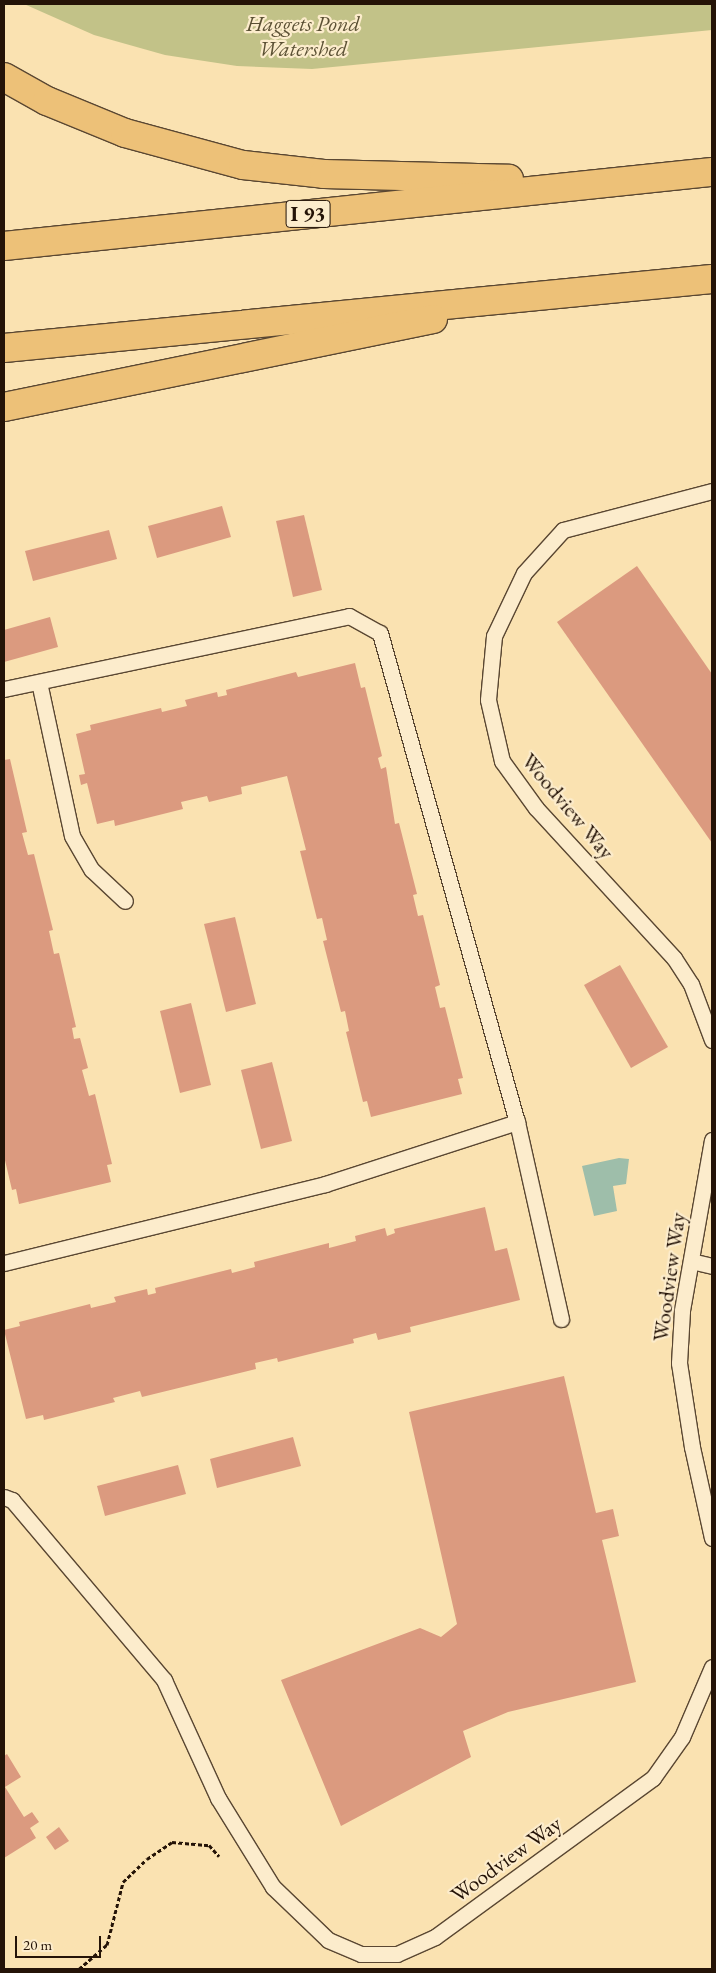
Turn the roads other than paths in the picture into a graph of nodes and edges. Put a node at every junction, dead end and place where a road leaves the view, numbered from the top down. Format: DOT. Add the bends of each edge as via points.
graph roads {
  1 [pos="4,77"];
  2 [pos="712,172"];
  3 [pos="613,182"];
  4 [pos="4,246"];
  5 [pos="712,279"];
  6 [pos="537,294"];
  7 [pos="4,348"];
  8 [pos="4,407"];
  9 [pos="712,491"];
  10 [pos="39,682"];
  11 [pos="4,689"];
  12 [pos="126,900"];
  13 [pos="712,1040"];
  14 [pos="517,1122"];
  15 [pos="712,1140"];
  16 [pos="691,1261"];
  17 [pos="4,1263"];
  18 [pos="712,1266"];
  19 [pos="561,1319"];
  20 [pos="4,1497"];
  21 [pos="712,1538"];
  22 [pos="712,1667"];
  1 -- 3 [label="highway" via="47,101 108,127 243,165 324,174"];
  2 -- 3 [label="highway, I 93"];
  3 -- 4 [label="highway, I 93"];
  5 -- 6 [label="highway"];
  6 -- 7 [label="highway"];
  6 -- 8 [label="highway" via="366,335"];
  9 -- 13 [label="lane, Woodview Way" via="563,530 524,573 494,636 488,700 502,761 536,808 674,958 691,984"];
  10 -- 11 [label="lane"];
  10 -- 12 [label="lane" via="72,836 92,870"];
  10 -- 14 [label="lane" via="349,616 380,633"];
  14 -- 17 [label="lane" via="325,1184"];
  14 -- 19 [label="lane"];
  15 -- 16 [label="lane, Woodview Way"];
  16 -- 18 [label="lane"];
  16 -- 21 [label="lane, Woodview Way" via="682,1311 679,1363 692,1447"];
  20 -- 22 [label="lane, Woodview Way" via="12,1500 164,1680 218,1798 273,1887 328,1940 361,1954 397,1954 435,1937 653,1778 682,1737"];
}
